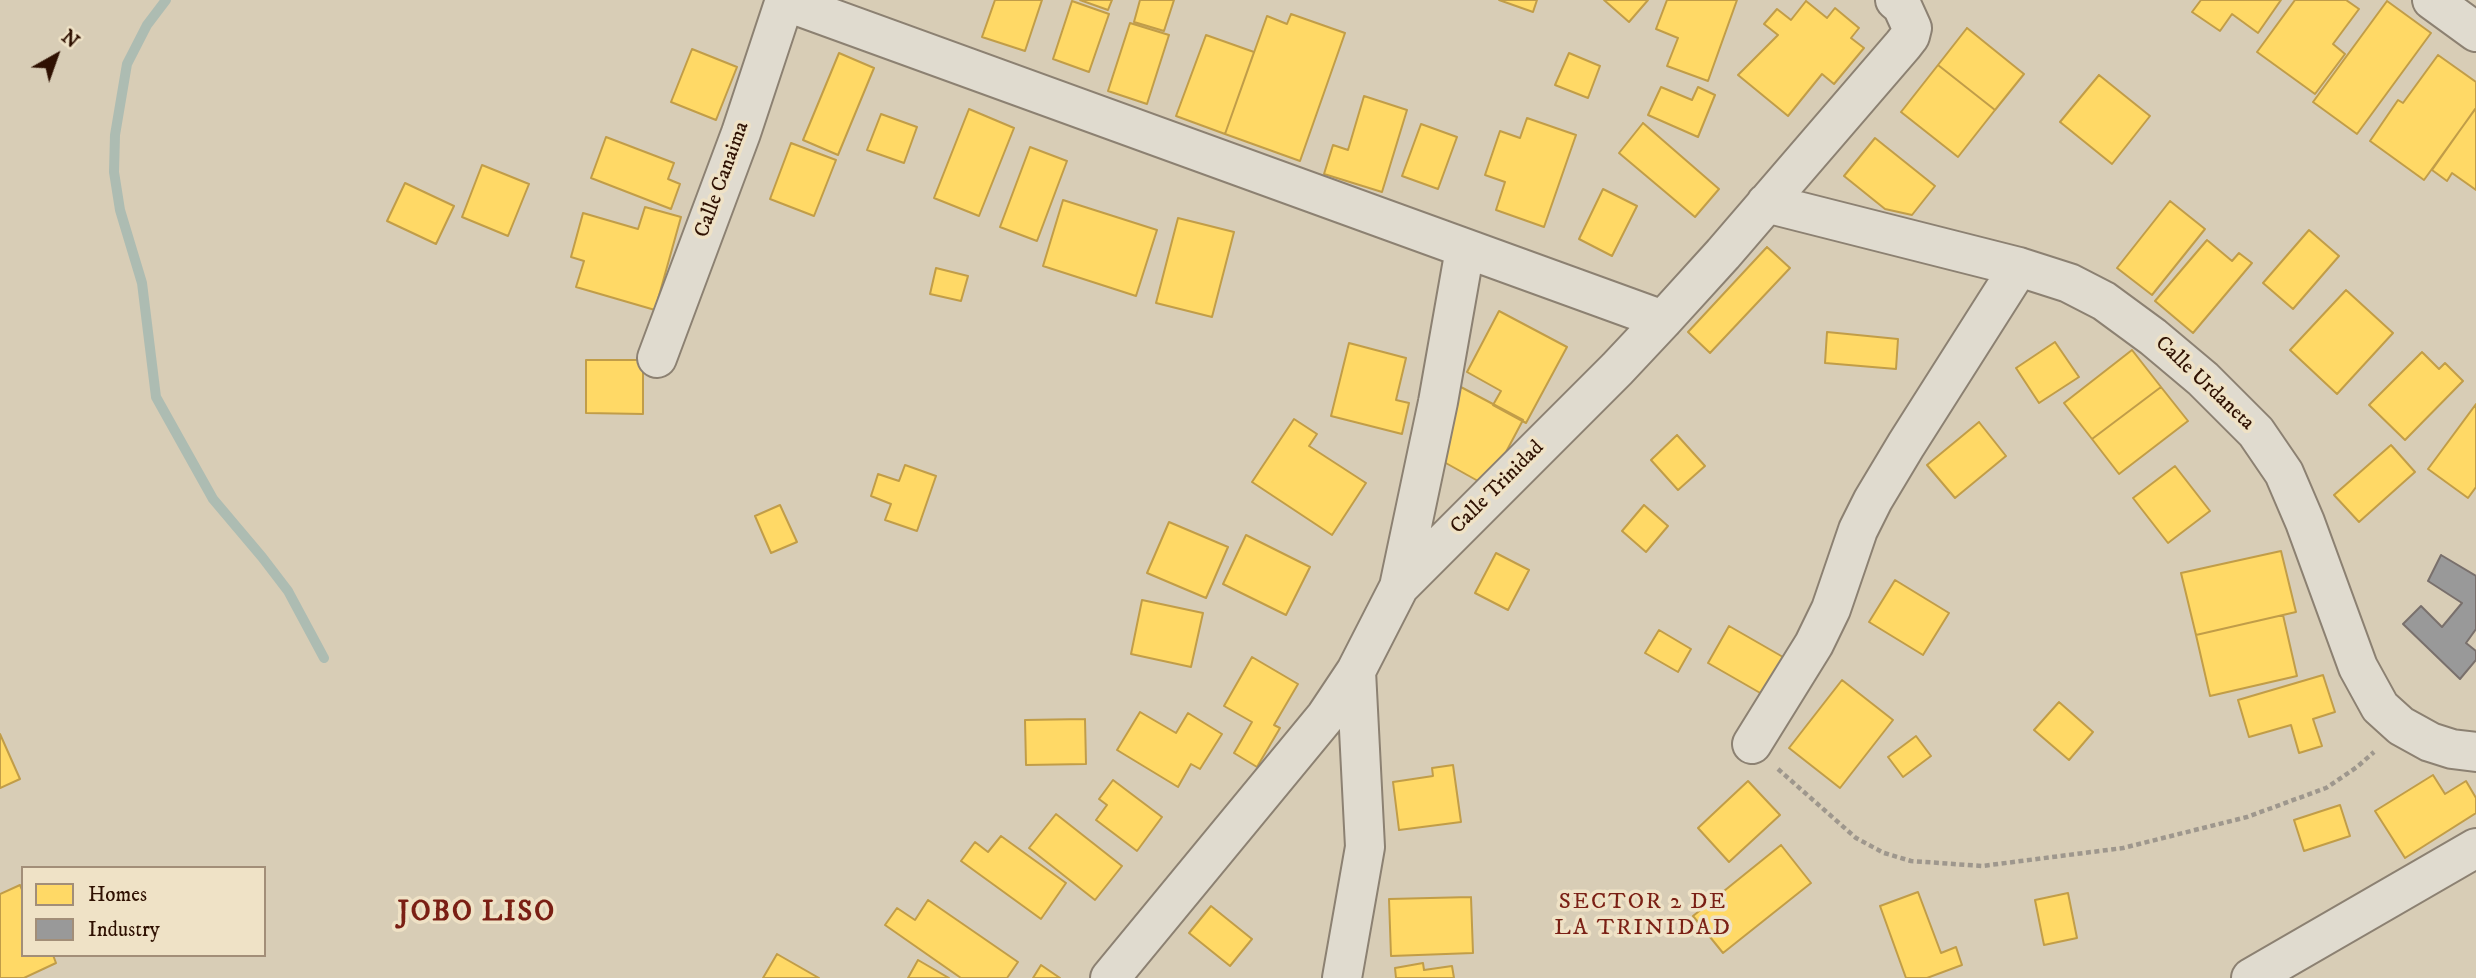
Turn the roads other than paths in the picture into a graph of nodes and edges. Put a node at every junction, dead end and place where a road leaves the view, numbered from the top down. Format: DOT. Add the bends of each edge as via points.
graph roads {
  1 [pos="2432,0"];
  2 [pos="784,1"];
  3 [pos="1903,11"];
  4 [pos="2476,32"];
  5 [pos="1766,204"];
  6 [pos="1465,249"];
  7 [pos="2019,267"];
  8 [pos="1663,320"];
  9 [pos="657,358"];
  10 [pos="1399,587"];
  11 [pos="1356,671"];
  12 [pos="1752,744"];
  13 [pos="2476,752"];
  14 [pos="2476,848"];
  15 [pos="1110,978"];
  16 [pos="1342,978"];
  17 [pos="2251,978"];
  1 -- 4 [label="street"];
  2 -- 6 [label="street"];
  2 -- 9 [label="street, Calle Canaima" via="741,133"];
  3 -- 5 [label="street, Calle Trinidad" via="1910,36"];
  5 -- 7 [label="street, Calle Urdaneta"];
  5 -- 8 [label="street, Calle Trinidad"];
  6 -- 8 [label="street"];
  6 -- 10 [label="street"];
  7 -- 12 [label="street" via="1879,490 1858,530 1814,644"];
  7 -- 13 [label="street, Calle Urdaneta" via="2070,283 2104,302 2203,379 2256,432 2284,473 2358,667 2380,706 2401,726 2430,742"];
  8 -- 10 [label="street, Calle Trinidad"];
  10 -- 11 [label="street, Calle Trinidad"];
  11 -- 15 [label="street, Calle Trinidad" via="1299,751"];
  11 -- 16 [label="street" via="1365,847"];
  14 -- 17 [label="street"];
}
